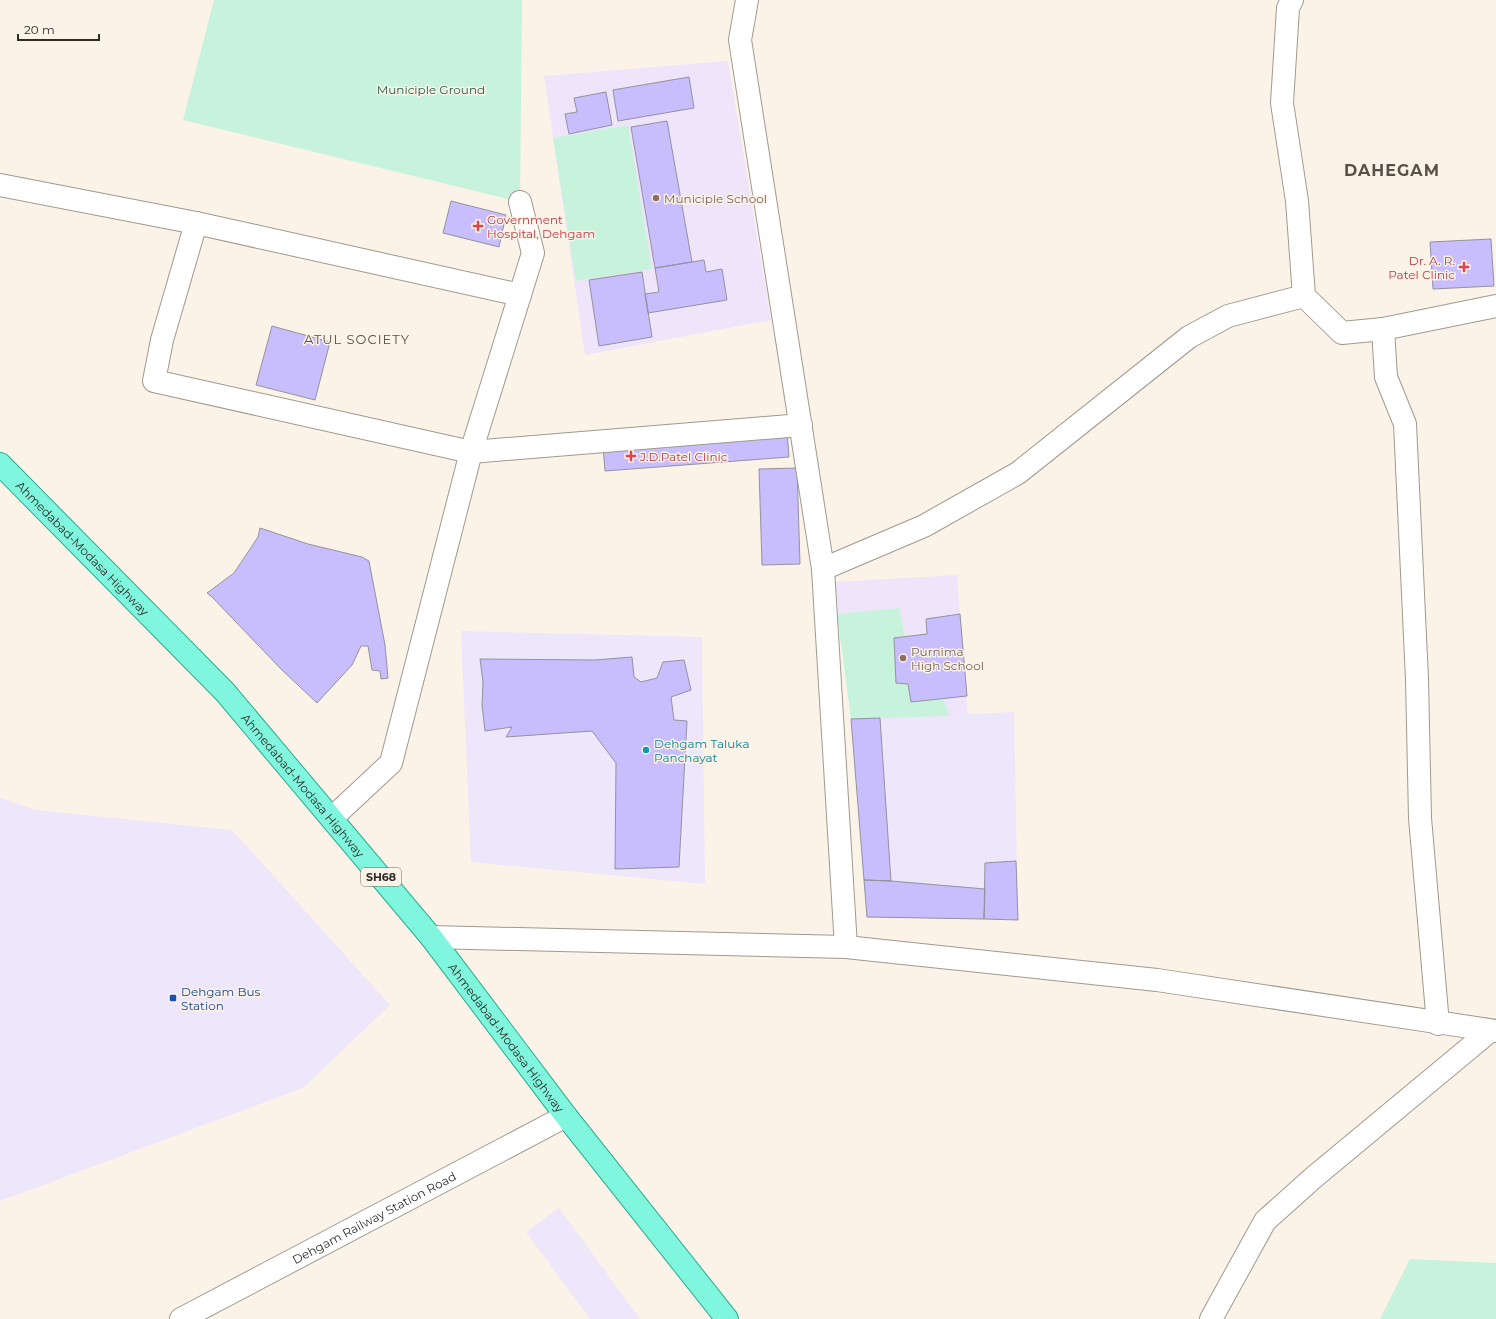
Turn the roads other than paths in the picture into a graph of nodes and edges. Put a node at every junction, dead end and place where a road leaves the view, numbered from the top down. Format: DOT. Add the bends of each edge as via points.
graph roads {
  1 [pos="747,0"];
  2 [pos="1292,0"];
  3 [pos="0,185"];
  4 [pos="520,202"];
  5 [pos="196,223"];
  6 [pos="520,295"];
  7 [pos="1304,296"];
  8 [pos="1496,306"];
  9 [pos="1383,328"];
  10 [pos="801,425"];
  11 [pos="471,452"];
  12 [pos="0,464"];
  13 [pos="823,570"];
  14 [pos="332,818"];
  15 [pos="431,937"];
  16 [pos="846,947"];
  17 [pos="1438,1024"];
  18 [pos="1493,1031"];
  19 [pos="566,1116"];
  20 [pos="182,1319"];
  21 [pos="727,1319"];
  22 [pos="1211,1319"];
  1 -- 10 [label="street" via="740,40"];
  2 -- 7 [label="street" via="1288,8 1282,103 1297,201"];
  3 -- 5 [label="street"];
  4 -- 6 [label="street" via="533,253"];
  5 -- 6 [label="street"];
  5 -- 11 [label="street" via="162,340 154,381"];
  6 -- 11 [label="street"];
  7 -- 9 [label="street" via="1342,333"];
  7 -- 13 [label="street" via="1228,316 1190,337 1018,473 924,526"];
  8 -- 9 [label="street"];
  9 -- 17 [label="street" via="1386,377 1405,424 1417,679 1420,818"];
  10 -- 11 [label="street"];
  10 -- 13 [label="street"];
  11 -- 14 [label="street" via="392,763"];
  12 -- 14 [label="main road, Ahmedabad-Modasa Highway / SH68" via="225,692"];
  13 -- 16 [label="street"];
  14 -- 15 [label="main road, Ahmedabad-Modasa Highway / SH68"];
  15 -- 16 [label="street"];
  15 -- 19 [label="main road, Ahmedabad-Modasa Highway / SH68"];
  16 -- 17 [label="street" via="1157,980"];
  17 -- 18 [label="street"];
  18 -- 22 [label="street" via="1313,1178 1265,1221"];
  19 -- 20 [label="street, Dehgam Railway Station Road"];
  19 -- 21 [label="main road, Ahmedabad-Modasa Highway / SH68"];
}
